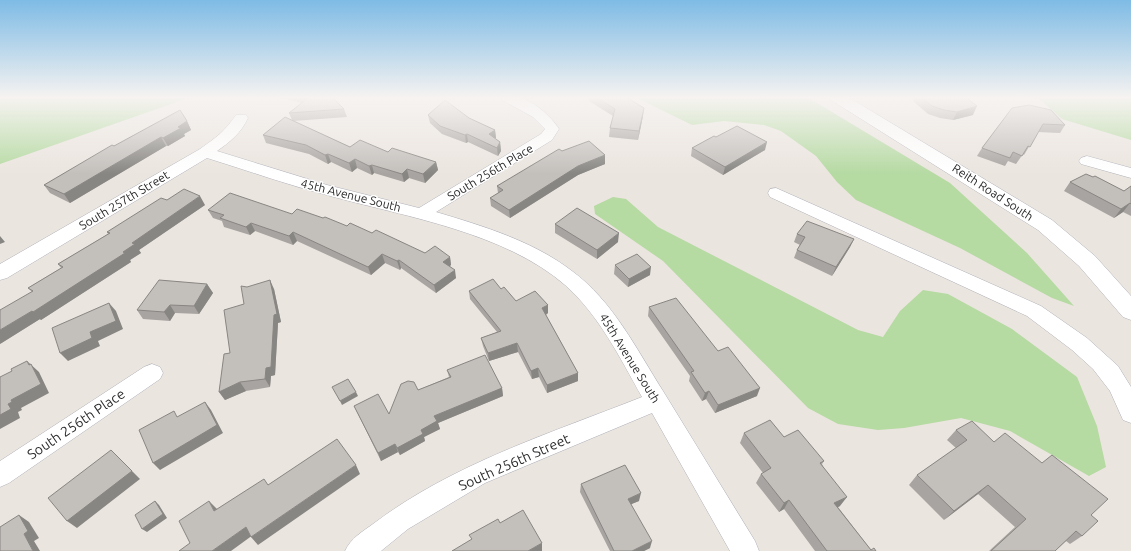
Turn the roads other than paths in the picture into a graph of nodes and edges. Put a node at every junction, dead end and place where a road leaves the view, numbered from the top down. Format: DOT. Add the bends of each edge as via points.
graph roads {
  1 [pos="239,123"];
  2 [pos="548,123"];
  3 [pos="880,123"];
  4 [pos="205,152"];
  5 [pos="1087,161"];
  6 [pos="1131,173"];
  7 [pos="776,193"];
  8 [pos="423,213"];
  9 [pos="0,274"];
  10 [pos="1131,311"];
  11 [pos="152,374"];
  12 [pos="657,401"];
  13 [pos="1131,413"];
  14 [pos="0,475"];
  15 [pos="358,551"];
  16 [pos="745,551"];
  1 -- 4 [label="street, South 257th Street" via="230,134"];
  2 -- 8 [label="street, South 256th Place" via="552,129 547,137"];
  3 -- 10 [label="main road, Reith Road South" via="1045,225 1087,261"];
  4 -- 8 [label="street, 45th Avenue South" via="307,185"];
  4 -- 9 [label="street, South 257th Street"];
  5 -- 6 [label="street"];
  7 -- 13 [label="street" via="1034,310 1100,362 1118,385"];
  8 -- 12 [label="street, 45th Avenue South" via="477,230 524,250 566,276 593,302 617,334"];
  11 -- 14 [label="street, South 256th Place"];
  12 -- 15 [label="street, South 256th Street" via="476,475 399,520"];
  12 -- 16 [label="street, 45th Avenue South"];
}
